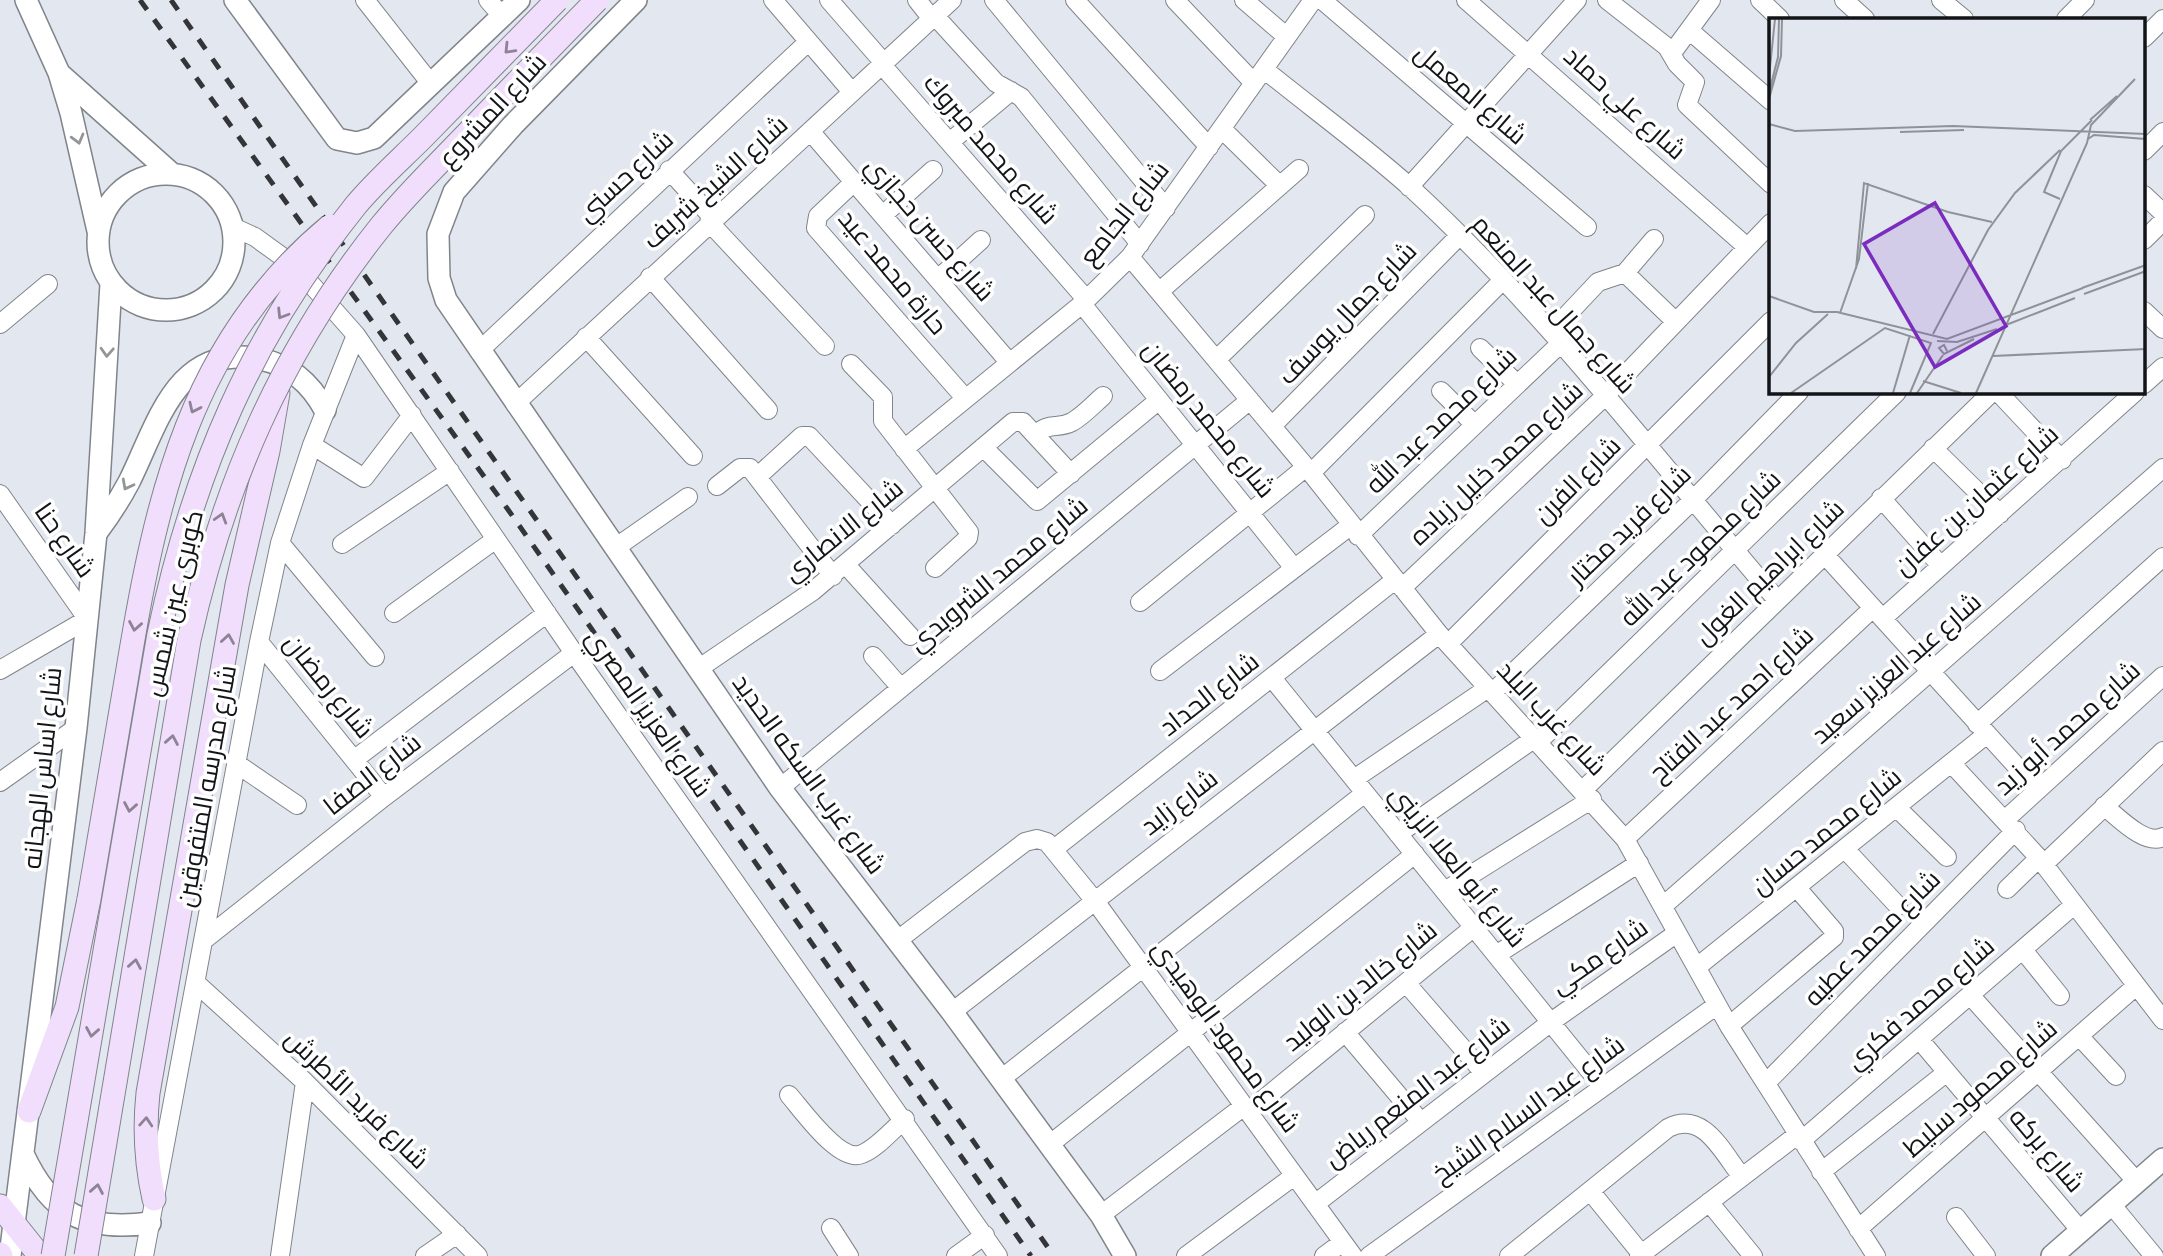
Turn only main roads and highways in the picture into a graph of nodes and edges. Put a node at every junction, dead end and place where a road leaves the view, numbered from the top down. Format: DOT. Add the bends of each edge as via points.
graph roads {
  1 [pos="556,0"];
  2 [pos="597,0"];
  3 [pos="357,204"];
  4 [pos="280,379"];
  5 [pos="29,1111"];
  6 [pos="154,1199"];
  7 [pos="0,1206"];
  8 [pos="40,1256"];
  9 [pos="53,1256"];
  10 [pos="86,1256"];
  1 -- 3 [label="main road, كوبرى عين شمس, one-way, bridge"];
  2 -- 4 [label="main road, كوبرى عين شمس, bridge" via="382,225 327,299"];
  3 -- 5 [label="main road, one-way, bridge" via="281,270 250,308 190,415 165,484 146,557 67,1007"];
  3 -- 9 [label="main road, كوبرى عين شمس, one-way, bridge" via="251,364 220,428 181,541 159,634"];
  6 -- 4 [label="main road, one-way, bridge" via="146,1164 148,1093 237,585"];
  10 -- 4 [label="main road, كوبرى عين شمس, one-way, bridge" via="189,640 224,506"];
  7 -- 8 [label="main road"];
}
